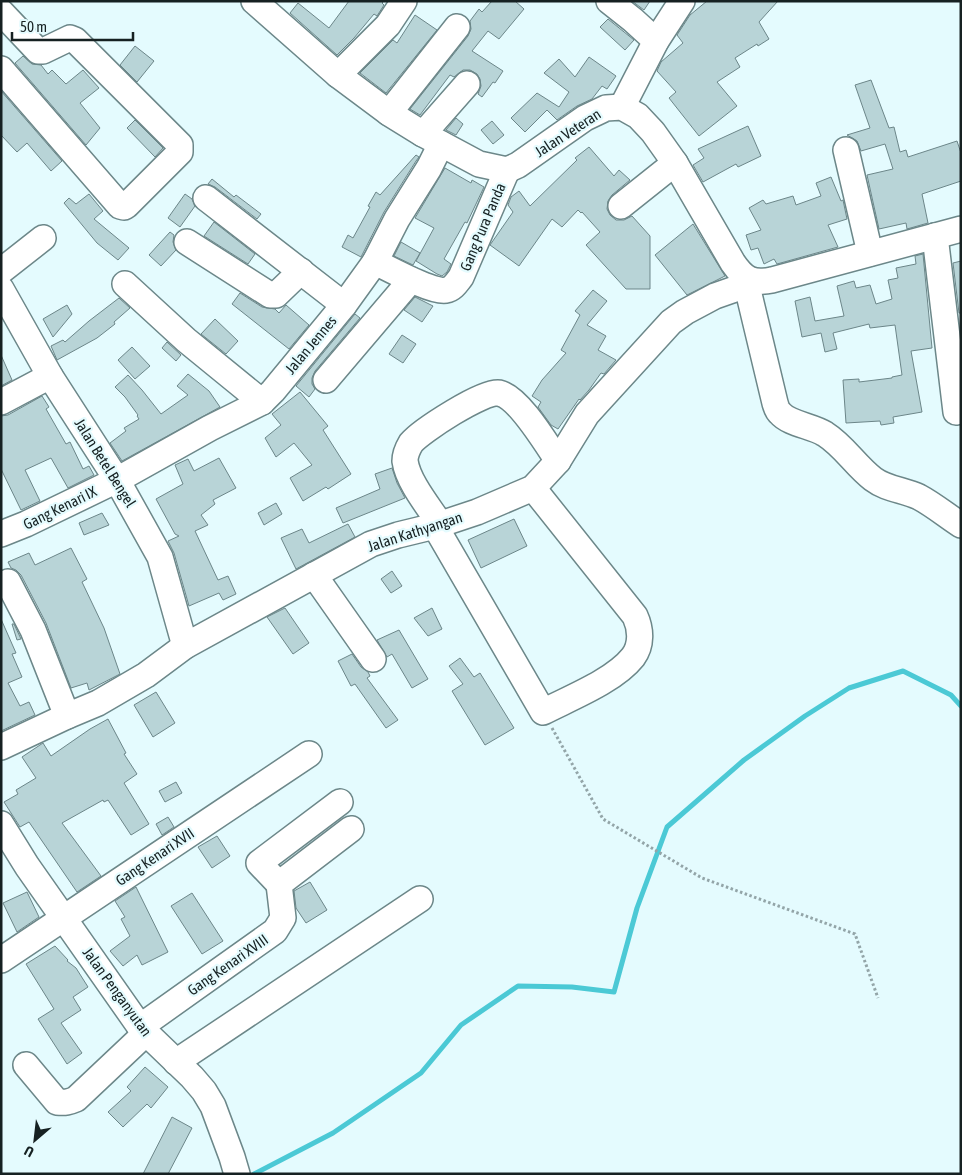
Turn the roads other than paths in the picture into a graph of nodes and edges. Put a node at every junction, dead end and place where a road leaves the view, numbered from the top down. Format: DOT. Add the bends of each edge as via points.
graph roads {
  1 [pos="254,1"];
  2 [pos="404,1"];
  3 [pos="609,1"];
  4 [pos="682,1"];
  5 [pos="5,25"];
  6 [pos="457,27"];
  7 [pos="656,41"];
  8 [pos="1,69"];
  9 [pos="338,74"];
  10 [pos="466,84"];
  11 [pos="622,107"];
  12 [pos="389,112"];
  13 [pos="432,139"];
  14 [pos="846,150"];
  15 [pos="675,163"];
  16 [pos="507,170"];
  17 [pos="206,198"];
  18 [pos="620,206"];
  19 [pos="961,228"];
  20 [pos="935,236"];
  21 [pos="43,238"];
  22 [pos="187,242"];
  23 [pos="870,253"];
  24 [pos="375,262"];
  25 [pos="1,270"];
  26 [pos="301,271"];
  27 [pos="411,280"];
  28 [pos="125,284"];
  29 [pos="751,284"];
  30 [pos="1,289"];
  31 [pos="344,305"];
  32 [pos="50,376"];
  33 [pos="326,380"];
  34 [pos="1,402"];
  35 [pos="262,402"];
  36 [pos="956,412"];
  37 [pos="558,462"];
  38 [pos="117,480"];
  39 [pos="533,488"];
  40 [pos="437,525"];
  41 [pos="961,525"];
  42 [pos="1,534"];
  43 [pos="314,575"];
  44 [pos="8,582"];
  45 [pos="185,646"];
  46 [pos="373,659"];
  47 [pos="67,716"];
  48 [pos="1,747"];
  49 [pos="309,754"];
  50 [pos="340,802"];
  51 [pos="1,824"];
  52 [pos="351,829"];
  53 [pos="279,884"];
  54 [pos="420,899"];
  55 [pos="64,919"];
  56 [pos="1,960"];
  57 [pos="143,1030"];
  58 [pos="176,1062"];
  59 [pos="26,1065"];
  60 [pos="235,1165"];
  1 -- 9 [label="street"];
  2 -- 9 [label="street" via="388,25"];
  3 -- 7 [label="street"];
  4 -- 7 [label="street"];
  5 -- 8 [label="street" via="38,51 70,38 75,40 180,146 180,152 127,205 120,206"];
  6 -- 12 [label="street"];
  7 -- 11 [label="street"];
  9 -- 12 [label="street"];
  10 -- 13 [label="street, Jalan Jennes"];
  11 -- 15 [label="street, Jalan Veteran" via="638,116"];
  11 -- 16 [label="street, Jalan Veteran" via="606,108 585,118 528,160"];
  12 -- 13 [label="street"];
  13 -- 16 [label="street" via="479,164"];
  13 -- 24 [label="street, Jalan Jennes" via="429,168"];
  14 -- 23 [label="street"];
  15 -- 18 [label="street"];
  15 -- 29 [label="street, Jalan Veteran" via="733,263"];
  16 -- 27 [label="street, Gang Pura Panda" via="461,277 454,286 440,291"];
  17 -- 26 [label="street"];
  19 -- 20 [label="street"];
  20 -- 23 [label="street"];
  20 -- 36 [label="street"];
  21 -- 25 [label="street"];
  22 -- 26 [label="street" via="270,295 280,292"];
  23 -- 29 [label="street"];
  24 -- 27 [label="street, Gang Pura Panda"];
  24 -- 31 [label="street, Jalan Jennes"];
  26 -- 31 [label="street"];
  27 -- 33 [label="street"];
  28 -- 35 [label="street" via="186,340"];
  29 -- 37 [label="street, Jalan Kathyangan" via="715,296 671,322 587,414"];
  29 -- 41 [label="street" via="779,413 824,433 842,446 874,479 919,497"];
  30 -- 32 [label="street, Jalan Betel Bengel"];
  31 -- 35 [label="street, Jalan Jennes"];
  32 -- 34 [label="street"];
  32 -- 38 [label="street, Jalan Betel Bengel"];
  35 -- 38 [label="street, Jalan Jennes"];
  37 -- 39 [label="street, Jalan Kathyangan"];
  37 -- 40 [label="street" via="531,420 510,399 499,393 487,394 434,424 411,443 406,453 410,477"];
  38 -- 42 [label="street, Gang Kenari IX"];
  38 -- 45 [label="street, Jalan Betel Bengel" via="160,557"];
  39 -- 40 [label="street, Jalan Kathyangan" via="496,505"];
  39 -- 40 [label="street" via="635,616 640,628 634,656 614,675 543,712"];
  40 -- 43 [label="street, Jalan Kathyangan" via="378,541"];
  43 -- 45 [label="street, Jalan Kathyangan"];
  43 -- 46 [label="street"];
  44 -- 47 [label="street" via="33,630"];
  45 -- 47 [label="street, Jalan Kathyangan" via="123,689"];
  47 -- 48 [label="street, Jalan Kathyangan"];
  49 -- 55 [label="street, Gang Kenari XVII"];
  50 -- 53 [label="street" via="260,863"];
  51 -- 55 [label="street, Jalan Penganyutan"];
  52 -- 53 [label="street"];
  53 -- 57 [label="street, Gang Kenari XVIII" via="283,918 275,931"];
  54 -- 58 [label="street"];
  55 -- 56 [label="street, Gang Kenari XVII"];
  55 -- 57 [label="street, Jalan Penganyutan"];
  57 -- 58 [label="street, Jalan Penganyutan"];
  57 -- 59 [label="street, Gang Kenari XVIII" via="70,1102 58,1102"];
  58 -- 60 [label="street, Jalan Penganyutan" via="204,1091 213,1106"];
}
